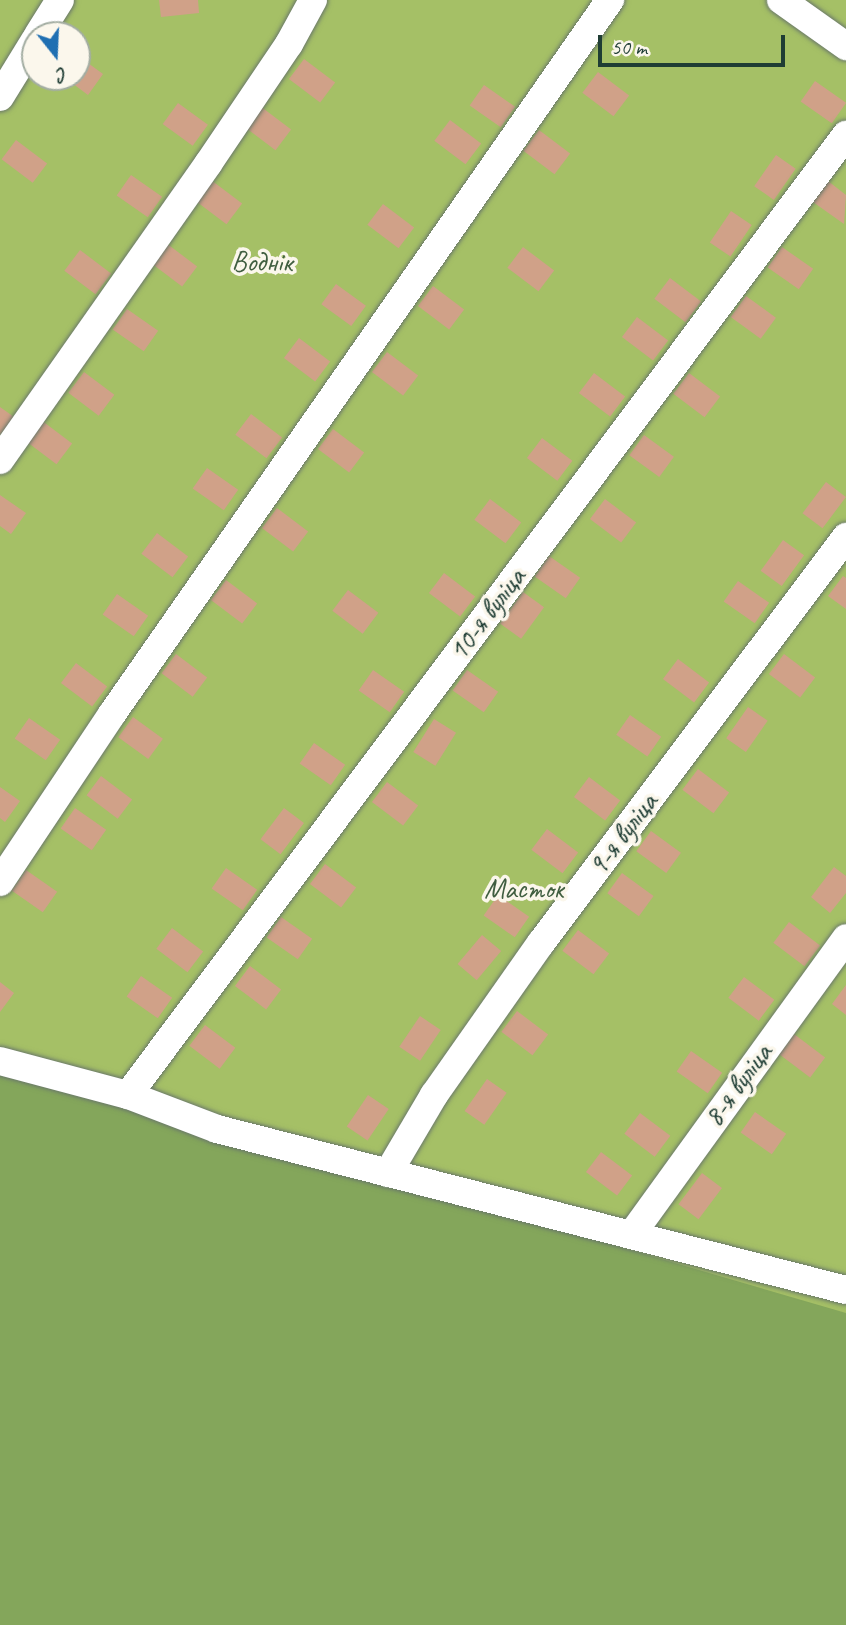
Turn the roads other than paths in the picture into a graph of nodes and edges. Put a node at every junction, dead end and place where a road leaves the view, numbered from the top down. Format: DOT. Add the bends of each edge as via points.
graph roads {
  1 [pos="60,0"];
  2 [pos="313,0"];
  3 [pos="610,0"];
  4 [pos="780,0"];
  5 [pos="47,21"];
  6 [pos="846,46"];
  7 [pos="21,63"];
  8 [pos="0,97"];
  9 [pos="846,135"];
  10 [pos="0,460"];
  11 [pos="846,537"];
  12 [pos="0,882"];
  13 [pos="846,938"];
  14 [pos="0,1061"];
  15 [pos="128,1095"];
  16 [pos="388,1173"];
  17 [pos="632,1234"];
  18 [pos="846,1290"];
  1 -- 5 [label="street"];
  2 -- 10 [label="street" via="289,44 208,164"];
  3 -- 12 [label="street"];
  4 -- 6 [label="street"];
  7 -- 8 [label="street"];
  9 -- 15 [label="street, 10-я вуліца"];
  11 -- 16 [label="street, 9-я вуліца" via="541,943 434,1094"];
  13 -- 17 [label="street, 8-я вуліца"];
  14 -- 15 [label="street"];
  15 -- 16 [label="street" via="217,1129"];
  16 -- 17 [label="street"];
  17 -- 18 [label="street"];
}
